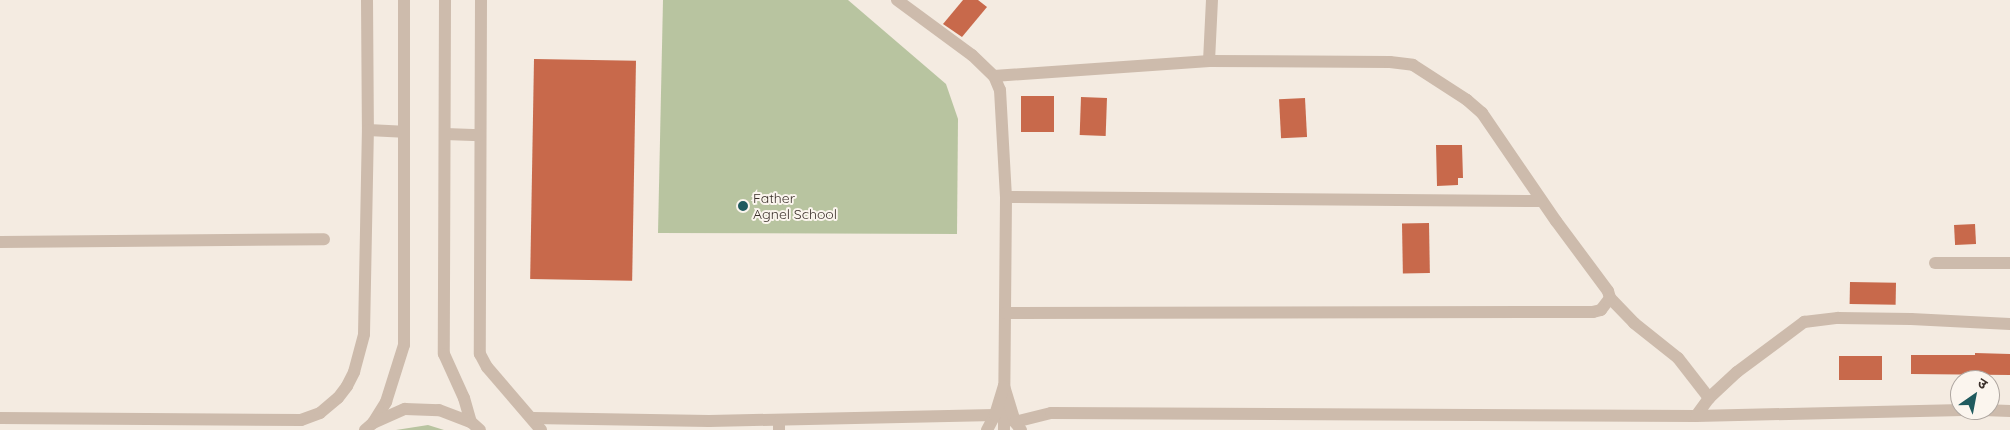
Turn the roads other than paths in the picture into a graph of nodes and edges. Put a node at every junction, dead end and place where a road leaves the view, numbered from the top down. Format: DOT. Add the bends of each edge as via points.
graph roads {
  1 [pos="367,0"];
  2 [pos="404,0"];
  3 [pos="445,0"];
  4 [pos="481,0"];
  5 [pos="897,0"];
  6 [pos="1212,0"];
  7 [pos="1209,61"];
  8 [pos="994,76"];
  9 [pos="368,130"];
  10 [pos="403,132"];
  11 [pos="445,134"];
  12 [pos="480,135"];
  13 [pos="1006,198"];
  14 [pos="1541,200"];
  15 [pos="324,240"];
  16 [pos="0,242"];
  17 [pos="1935,263"];
  18 [pos="2010,263"];
  19 [pos="1610,298"];
  20 [pos="1005,313"];
  21 [pos="2010,324"];
  22 [pos="1004,386"];
  23 [pos="1709,398"];
  24 [pos="1950,410"];
  25 [pos="995,415"];
  26 [pos="1696,416"];
  27 [pos="0,418"];
  28 [pos="533,418"];
  29 [pos="779,425"];
  30 [pos="369,426"];
  31 [pos="475,426"];
  32 [pos="1018,426"];
  33 [pos="541,430"];
  34 [pos="987,430"];
  35 [pos="1004,430"];
  1 -- 9 [label="street"];
  2 -- 10 [label="street"];
  3 -- 11 [label="street"];
  4 -- 12 [label="street"];
  5 -- 8 [label="street" via="972,55"];
  6 -- 7 [label="street"];
  7 -- 8 [label="street"];
  7 -- 14 [label="street" via="1390,62 1413,65 1482,113"];
  8 -- 13 [label="street" via="1000,90"];
  9 -- 10 [label="street"];
  9 -- 27 [label="street" via="364,334 347,386 320,413 301,420"];
  10 -- 30 [label="street" via="404,344 386,402"];
  11 -- 12 [label="street"];
  11 -- 31 [label="street" via="444,354"];
  12 -- 28 [label="street" via="480,354 487,367"];
  13 -- 14 [label="street"];
  13 -- 20 [label="street"];
  14 -- 19 [label="street"];
  15 -- 16 [label="street"];
  17 -- 18 [label="street"];
  19 -- 20 [label="street" via="1601,310 1593,312"];
  19 -- 23 [label="street" via="1634,323 1678,358"];
  20 -- 22 [label="street"];
  21 -- 23 [label="street" via="1838,318 1804,322 1745,365"];
  22 -- 25 [label="street"];
  22 -- 32 [label="street"];
  22 -- 35 [label="street"];
  23 -- 26 [label="street"];
  24 -- 26 [label="street"];
  25 -- 29 [label="street"];
  25 -- 34 [label="street"];
  26 -- 32 [label="street" via="1060,413"];
  28 -- 29 [label="street"];
  28 -- 33 [label="street"];
  30 -- 31 [label="street" via="405,410 439,410"];
}
